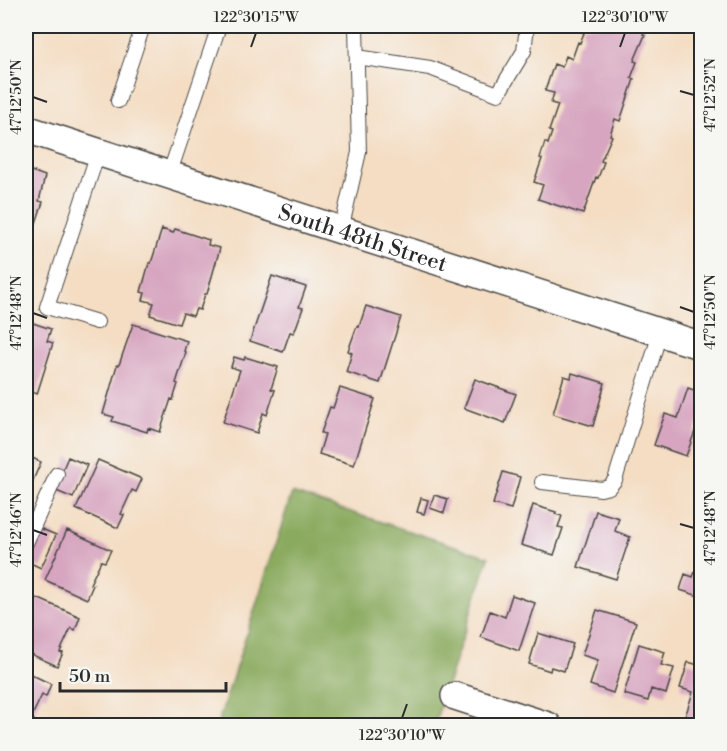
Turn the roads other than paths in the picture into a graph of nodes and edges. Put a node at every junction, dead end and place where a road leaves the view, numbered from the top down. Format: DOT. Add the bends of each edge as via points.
graph roads {
  1 [pos="143,26"];
  2 [pos="219,26"];
  3 [pos="356,26"];
  4 [pos="527,26"];
  5 [pos="357,57"];
  6 [pos="117,101"];
  7 [pos="26,129"];
  8 [pos="98,153"];
  9 [pos="169,175"];
  10 [pos="341,230"];
  11 [pos="97,322"];
  12 [pos="660,333"];
  13 [pos="702,346"];
  14 [pos="57,474"];
  15 [pos="542,482"];
  16 [pos="26,543"];
  17 [pos="455,696"];
  18 [pos="548,726"];
  1 -- 6 [label="lane"];
  2 -- 9 [label="lane"];
  3 -- 5 [label="lane"];
  4 -- 5 [label="lane" via="524,51 498,94 430,68"];
  5 -- 10 [label="lane" via="359,152"];
  7 -- 8 [label="street, South 48th Street"];
  8 -- 9 [label="street, South 48th Street"];
  8 -- 11 [label="lane" via="47,307"];
  9 -- 10 [label="street, South 48th Street"];
  10 -- 12 [label="street, South 48th Street"];
  12 -- 13 [label="street, South 48th Street"];
  12 -- 15 [label="lane" via="615,480 601,489"];
  14 -- 16 [label="lane"];
  17 -- 18 [label="street"];
}
